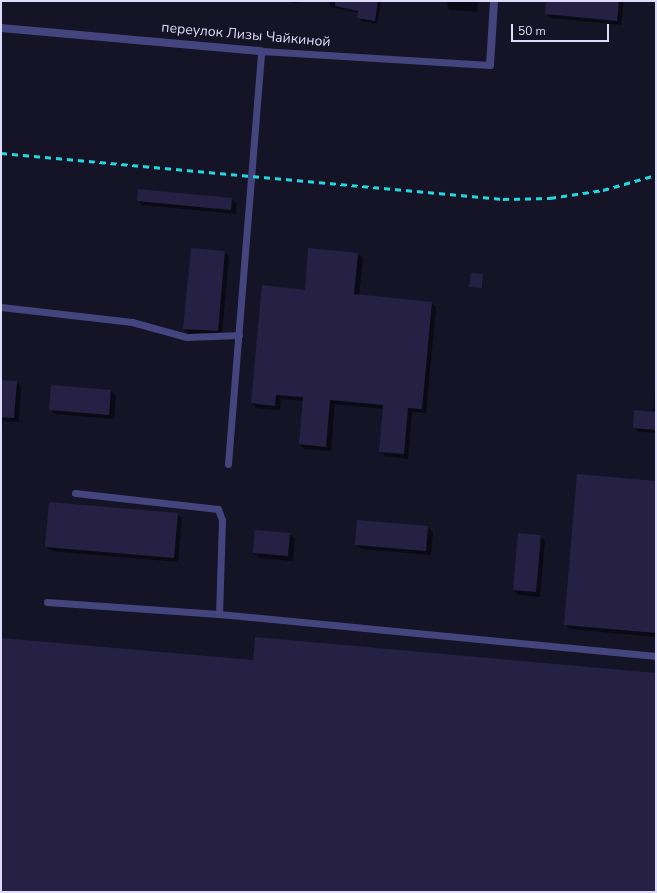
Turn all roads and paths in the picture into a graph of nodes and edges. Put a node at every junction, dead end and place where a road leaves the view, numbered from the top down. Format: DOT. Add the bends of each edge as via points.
graph roads {
  1 [pos="494,1"];
  2 [pos="1,28"];
  3 [pos="261,51"];
  4 [pos="490,66"];
  5 [pos="1,307"];
  6 [pos="239,335"];
  7 [pos="228,464"];
  8 [pos="75,493"];
  9 [pos="47,602"];
  10 [pos="219,614"];
  11 [pos="656,656"];
  1 -- 4 [label="street"];
  2 -- 3 [label="street, переулок Лизы Чайкиной"];
  3 -- 4 [label="lane, переулок Лизы Чайкиной"];
  3 -- 6 [label="lane"];
  5 -- 6 [label="lane" via="132,322 187,337"];
  6 -- 7 [label="lane"];
  8 -- 10 [label="lane" via="218,509 222,520"];
  9 -- 10 [label="lane"];
  10 -- 11 [label="lane"];
}
